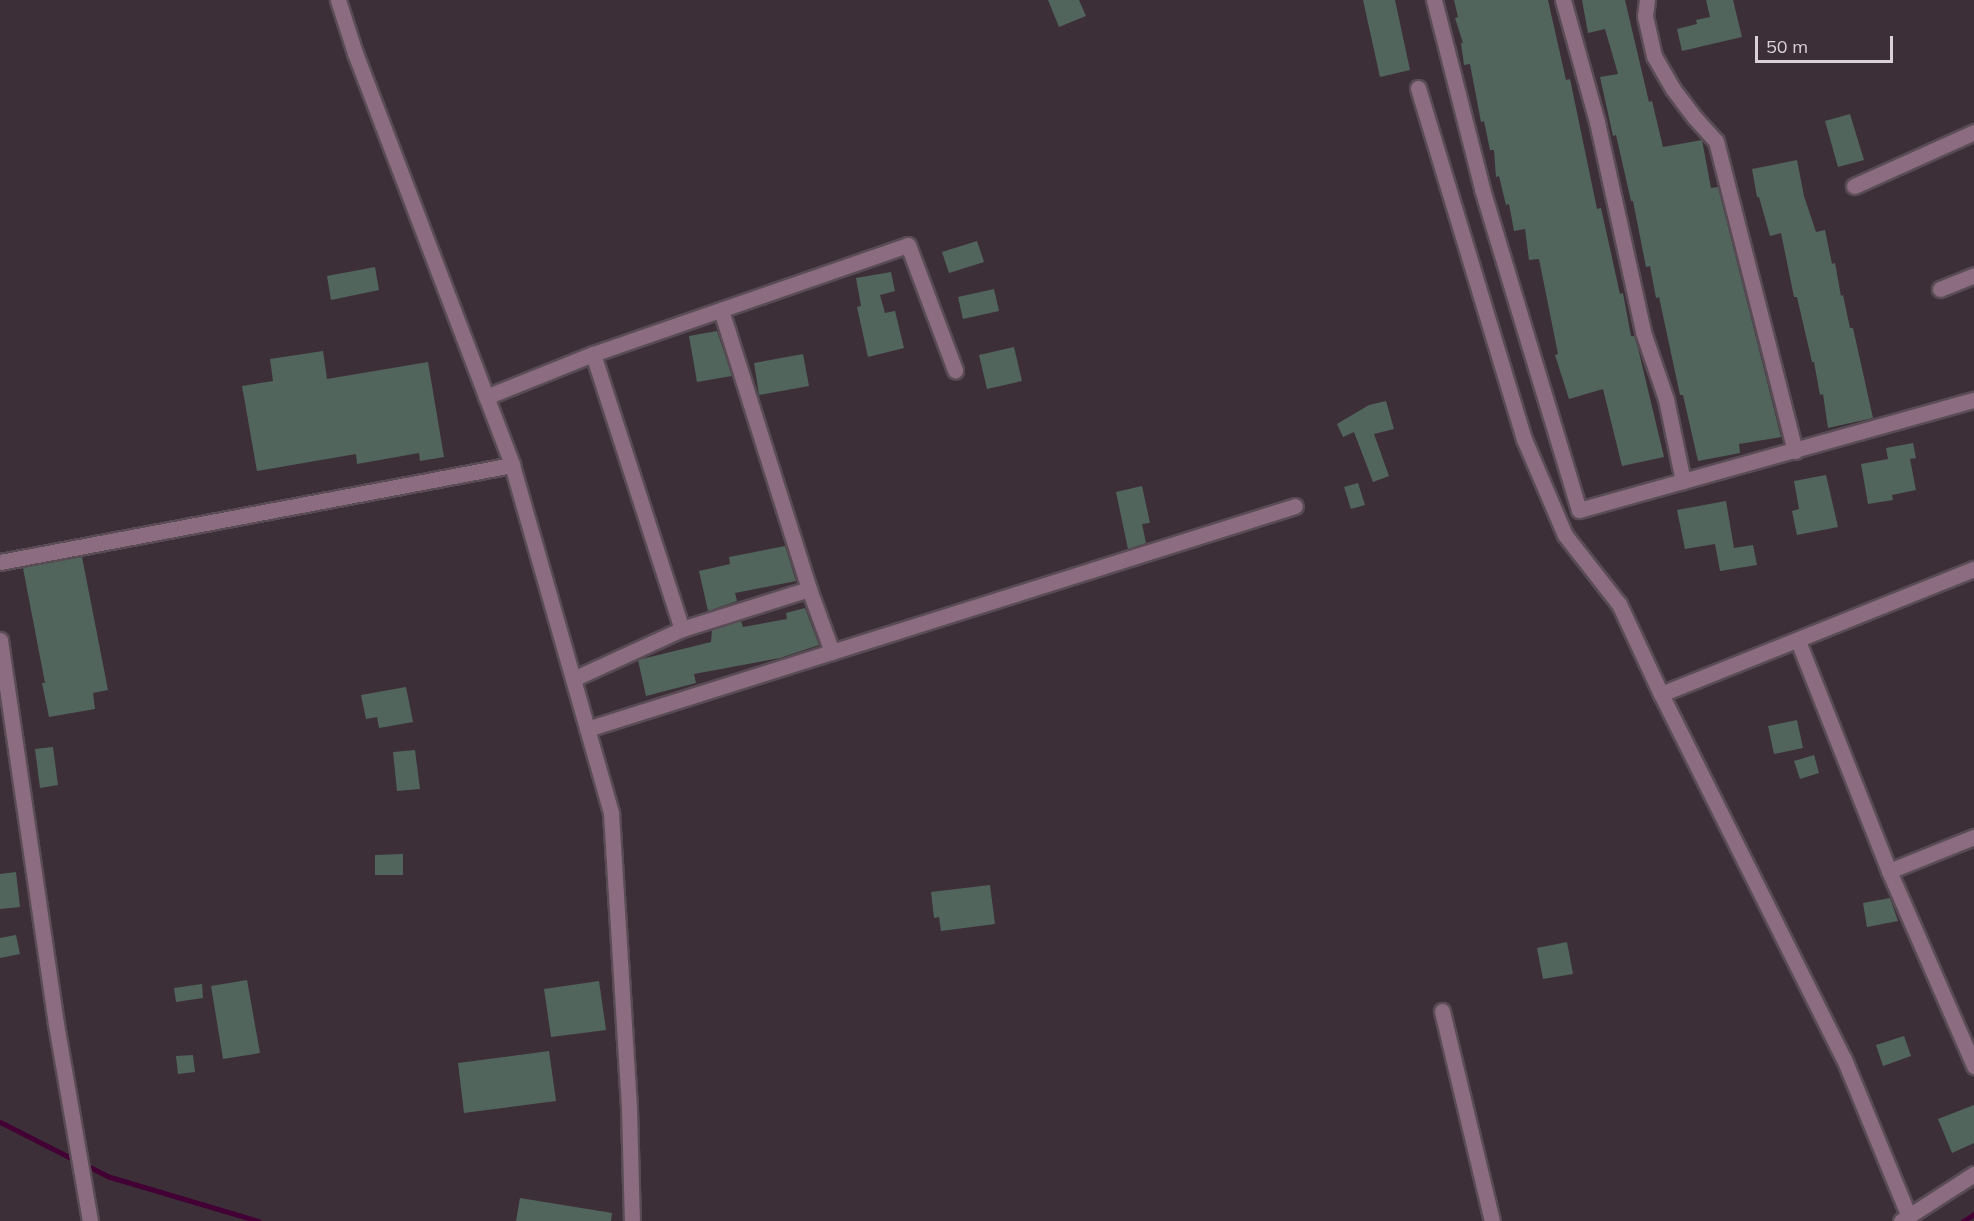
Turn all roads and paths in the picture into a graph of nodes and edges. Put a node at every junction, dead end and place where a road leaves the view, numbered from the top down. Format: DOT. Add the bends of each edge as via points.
graph roads {
  1 [pos="338,0"];
  2 [pos="1434,0"];
  3 [pos="1563,0"];
  4 [pos="1647,0"];
  5 [pos="1418,88"];
  6 [pos="1974,132"];
  7 [pos="1854,186"];
  8 [pos="1974,275"];
  9 [pos="1940,289"];
  10 [pos="721,310"];
  11 [pos="593,354"];
  12 [pos="955,370"];
  13 [pos="486,397"];
  14 [pos="1974,400"];
  15 [pos="1795,451"];
  16 [pos="512,465"];
  17 [pos="1683,481"];
  18 [pos="1295,506"];
  19 [pos="0,562"];
  20 [pos="1974,569"];
  21 [pos="809,589"];
  22 [pos="682,629"];
  23 [pos="0,640"];
  24 [pos="1798,641"];
  25 [pos="832,652"];
  26 [pos="573,679"];
  27 [pos="1661,694"];
  28 [pos="587,729"];
  29 [pos="1974,837"];
  30 [pos="1889,871"];
  31 [pos="1442,1011"];
  32 [pos="1974,1066"];
  33 [pos="1974,1174"];
  34 [pos="88,1215"];
  35 [pos="1904,1219"];
  36 [pos="632,1221"];
  37 [pos="1492,1221"];
  1 -- 13 [label="street"];
  2 -- 17 [label="street" via="1482,189 1579,510"];
  3 -- 17 [label="street" via="1598,122 1643,332 1666,399"];
  4 -- 15 [label="street" via="1645,16 1654,56 1673,89 1716,141"];
  5 -- 27 [label="street" via="1524,439 1565,535 1619,604"];
  6 -- 7 [label="street"];
  8 -- 9 [label="street"];
  10 -- 11 [label="street"];
  10 -- 12 [label="street" via="908,245"];
  10 -- 21 [label="street"];
  11 -- 13 [label="street"];
  11 -- 22 [label="street"];
  13 -- 16 [label="street"];
  14 -- 15 [label="street"];
  15 -- 17 [label="street"];
  16 -- 19 [label="street"];
  16 -- 26 [label="street"];
  18 -- 25 [label="street"];
  20 -- 24 [label="street"];
  21 -- 22 [label="street"];
  21 -- 25 [label="street"];
  22 -- 26 [label="street"];
  23 -- 34 [label="street"];
  24 -- 27 [label="street"];
  24 -- 30 [label="street"];
  25 -- 28 [label="street"];
  26 -- 28 [label="street"];
  27 -- 35 [label="street" via="1844,1059"];
  28 -- 36 [label="street" via="611,813"];
  29 -- 30 [label="street"];
  30 -- 32 [label="street"];
  31 -- 37 [label="street"];
  33 -- 35 [label="street"];
}
